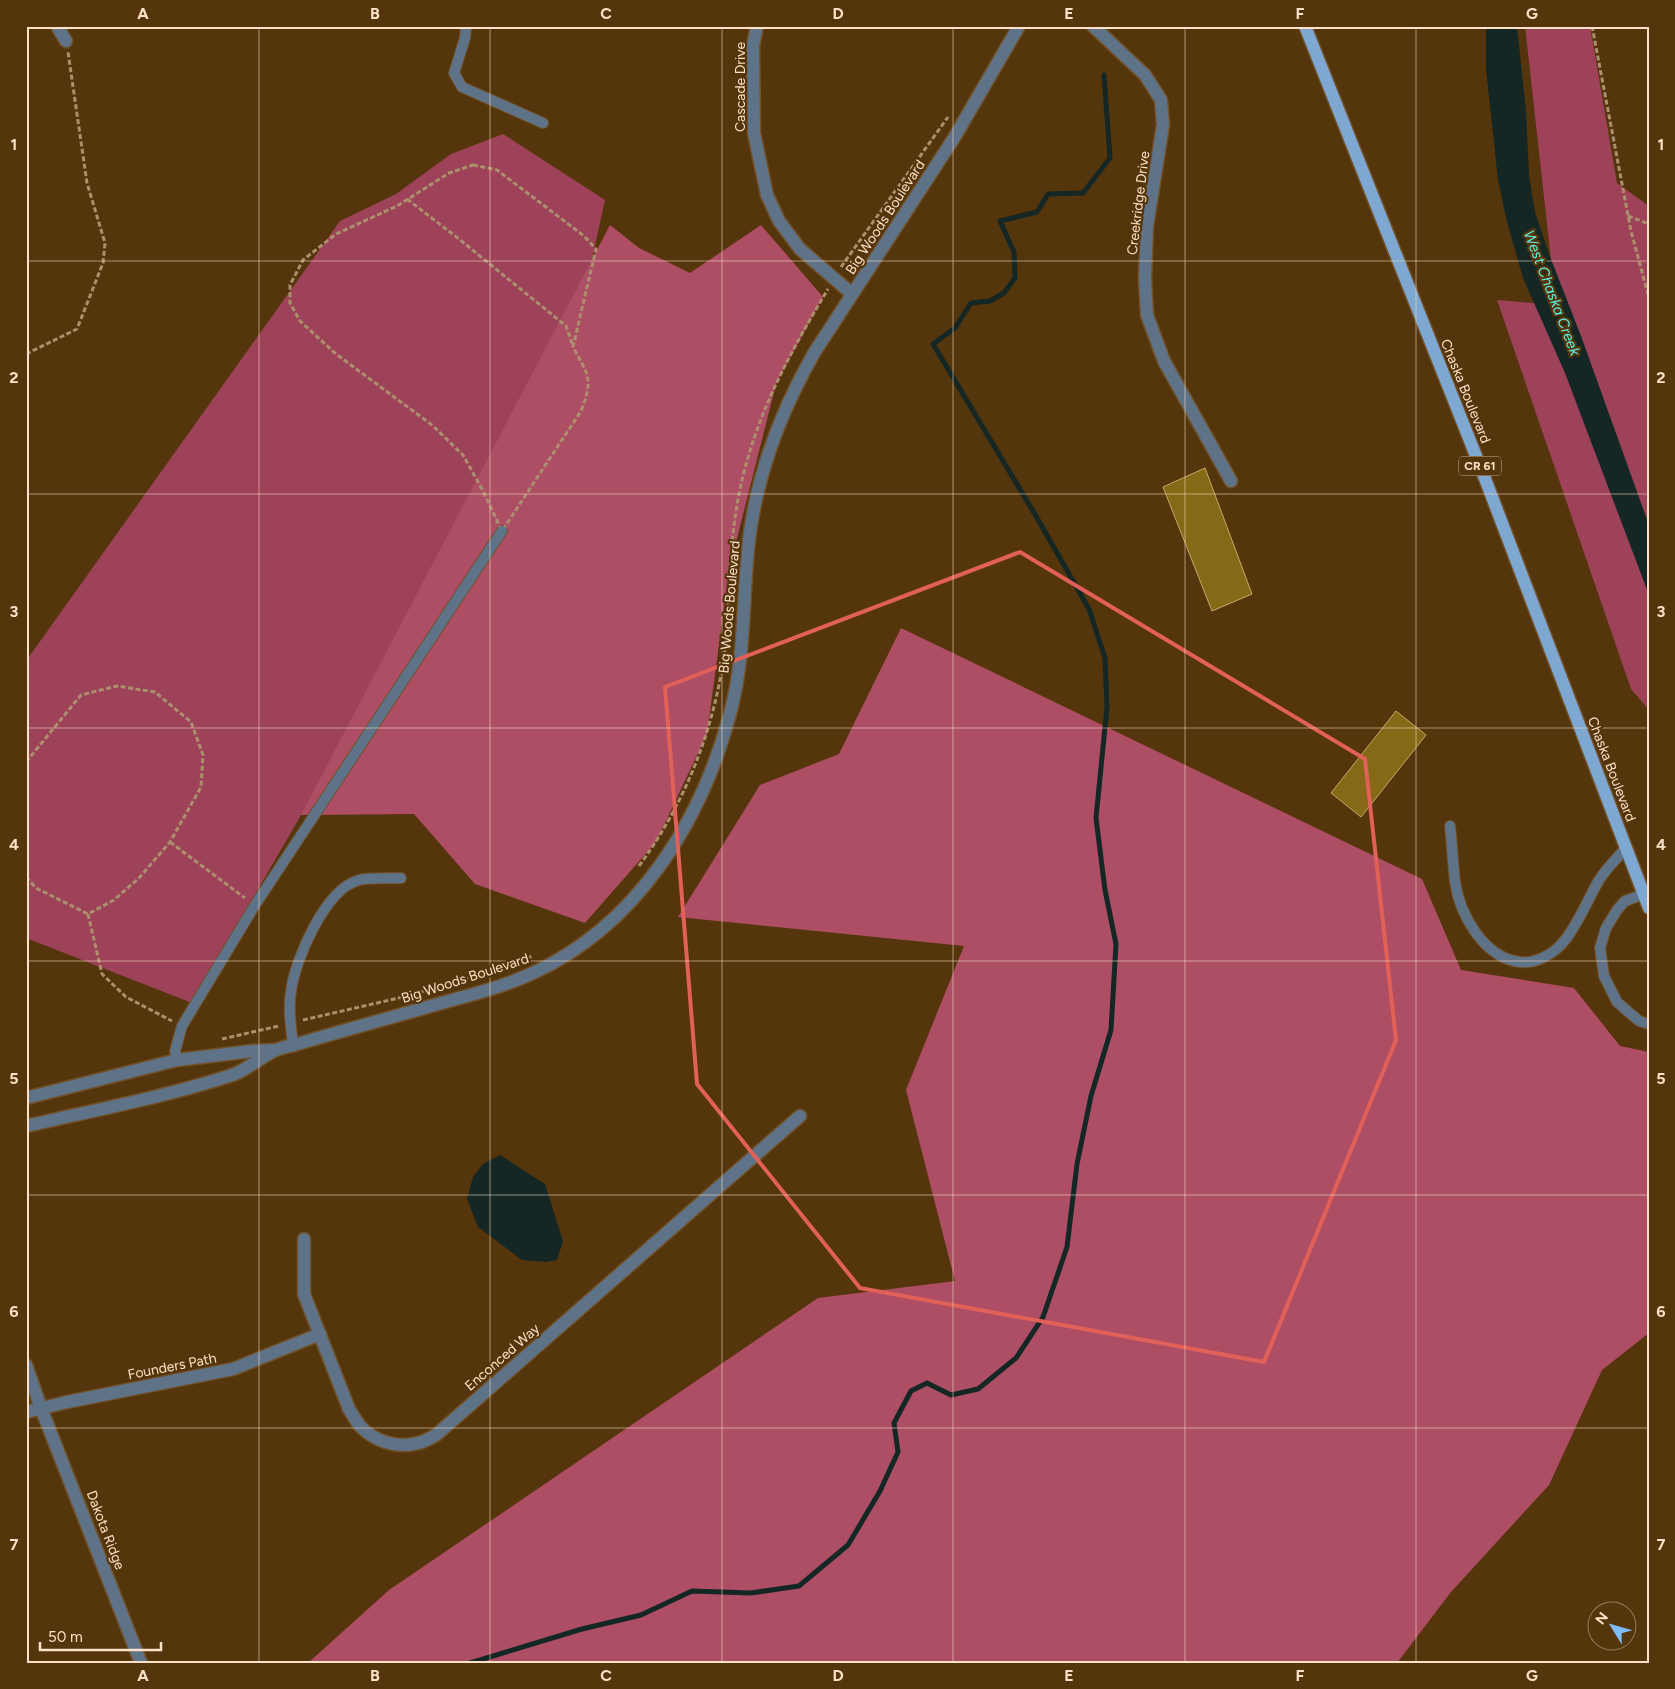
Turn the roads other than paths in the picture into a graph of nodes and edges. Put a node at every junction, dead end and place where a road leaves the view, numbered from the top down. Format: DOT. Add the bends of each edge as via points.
graph roads {
  1 [pos="57,26"];
  2 [pos="466,26"];
  3 [pos="757,26"];
  4 [pos="1019,26"];
  5 [pos="1093,26"];
  6 [pos="1305,26"];
  7 [pos="66,41"];
  8 [pos="543,123"];
  9 [pos="852,294"];
  10 [pos="1231,481"];
  11 [pos="502,531"];
  12 [pos="1450,826"];
  13 [pos="1626,848"];
  14 [pos="401,878"];
  15 [pos="1644,894"];
  16 [pos="1649,908"];
  17 [pos="1649,1024"];
  18 [pos="293,1045"];
  19 [pos="275,1050"];
  20 [pos="177,1060"];
  21 [pos="26,1098"];
  22 [pos="800,1116"];
  23 [pos="26,1126"];
  24 [pos="304,1239"];
  25 [pos="320,1334"];
  26 [pos="26,1365"];
  27 [pos="41,1408"];
  28 [pos="26,1412"];
  29 [pos="141,1663"];
  1 -- 7 [label="street"];
  2 -- 8 [label="lane" via="454,73 462,87"];
  3 -- 9 [label="street, Cascade Drive" via="753,46 754,133 767,195 779,221 800,249"];
  4 -- 9 [label="street, Big Woods Boulevard" via="954,138"];
  5 -- 10 [label="street, Creekridge Drive" via="1145,76 1160,100 1163,125 1147,226 1147,315 1164,361"];
  6 -- 13 [label="main road, Chaska Boulevard / CR 61" via="1484,476"];
  9 -- 18 [label="street, Big Woods Boulevard" via="797,383 766,460 749,538 741,667 731,712 705,786 679,837 655,873 632,901 593,937 530,975 476,994"];
  11 -- 20 [label="lane" via="255,905 182,1026 175,1051"];
  12 -- 13 [label="lane" via="1456,884 1467,918 1479,938 1493,952 1510,961 1526,963 1541,959 1565,940 1600,878"];
  13 -- 15 [label="main road, Chaska Boulevard / CR 61"];
  14 -- 18 [label="lane" via="358,880 329,903 307,941 291,990"];
  15 -- 16 [label="main road, Chaska Boulevard / CR 61"];
  15 -- 17 [label="lane" via="1626,901 1617,910 1606,928 1600,948 1604,976 1617,1002 1638,1021"];
  18 -- 19 [label="street, Big Woods Boulevard"];
  19 -- 20 [label="street, Big Woods Boulevard"];
  19 -- 23 [label="street, Big Woods Boulevard" via="236,1074"];
  20 -- 21 [label="street, Big Woods Boulevard"];
  22 -- 25 [label="street, Enconced Way" via="436,1435 419,1443 386,1443 360,1425 349,1409"];
  24 -- 25 [label="street, Enconced Way" via="304,1294"];
  25 -- 27 [label="street, Founders Path" via="233,1369"];
  26 -- 27 [label="street, Dakota Ridge"];
  27 -- 28 [label="street, Founders Path"];
  27 -- 29 [label="street, Dakota Ridge"];
}
